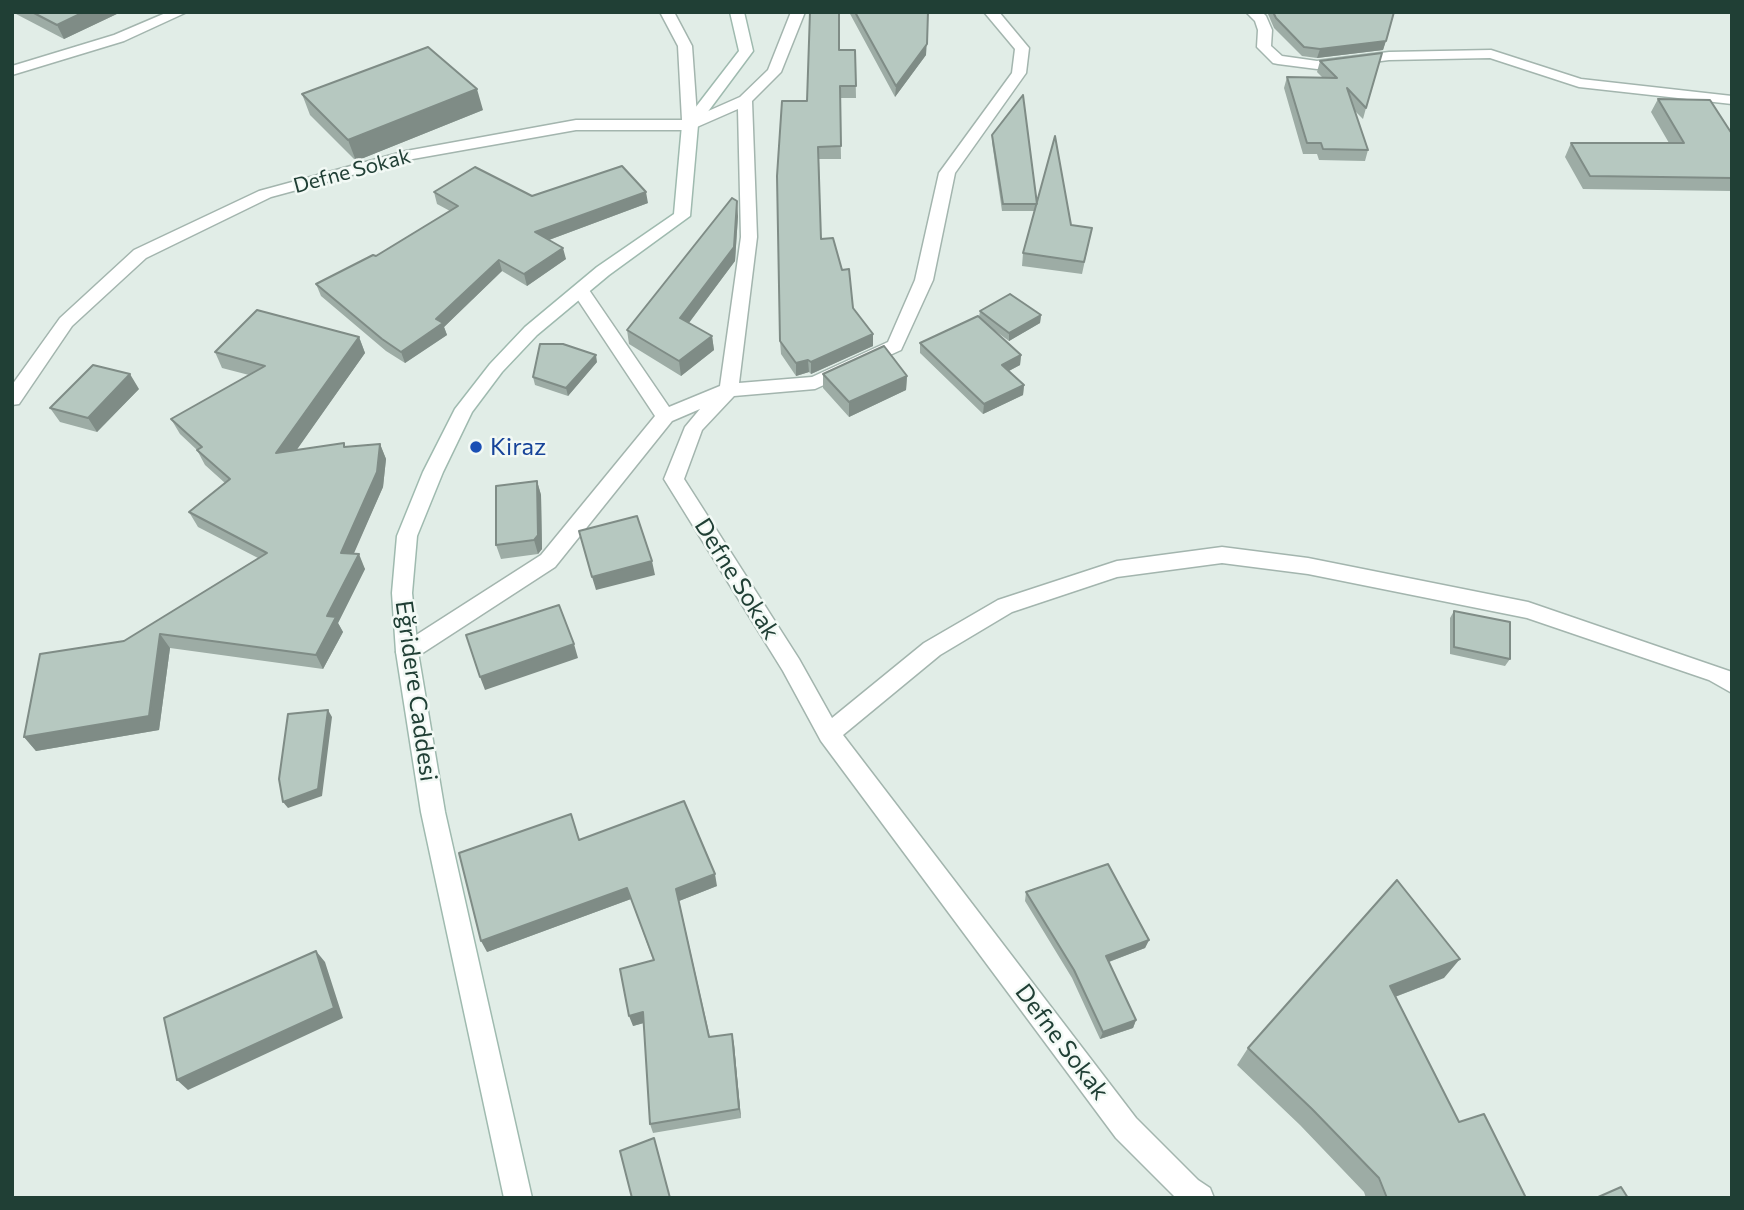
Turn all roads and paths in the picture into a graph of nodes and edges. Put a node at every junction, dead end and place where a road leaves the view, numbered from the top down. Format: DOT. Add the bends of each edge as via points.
graph roads {
  1 [pos="180,12"];
  2 [pos="667,12"];
  3 [pos="737,12"];
  4 [pos="798,12"];
  5 [pos="991,12"];
  6 [pos="1253,12"];
  7 [pos="12,71"];
  8 [pos="745,100"];
  9 [pos="1732,100"];
  10 [pos="690,125"];
  11 [pos="581,291"];
  12 [pos="729,390"];
  13 [pos="12,399"];
  14 [pos="664,416"];
  15 [pos="407,652"];
  16 [pos="1732,684"];
  17 [pos="829,734"];
  18 [pos="518,1198"];
  19 [pos="1200,1198"];
  1 -- 7 [label="street" via="118,38"];
  2 -- 10 [label="street, Eğridere Caddesi" via="685,46"];
  3 -- 10 [label="street" via="746,51"];
  4 -- 8 [label="street, Defne Sokak" via="774,72"];
  5 -- 12 [label="street" via="1022,48 1019,73 947,173 924,280 895,346 815,383"];
  6 -- 9 [label="street" via="1265,30 1264,47 1278,60 1317,65 1390,56 1492,54 1579,83"];
  8 -- 10 [label="street, Defne Sokak"];
  8 -- 12 [label="street" via="749,237"];
  10 -- 11 [label="street, Eğridere Caddesi" via="682,216"];
  10 -- 13 [label="street, Defne Sokak" via="576,125 406,156 265,194 140,254 66,322"];
  11 -- 14 [label="street"];
  11 -- 15 [label="street, Eğridere Caddesi" via="531,331 496,368 464,409 433,472 407,536 402,593"];
  12 -- 14 [label="street"];
  12 -- 17 [label="street, Defne Sokak" via="694,427 674,480 791,665"];
  14 -- 15 [label="street" via="548,561"];
  15 -- 18 [label="street, Eğridere Caddesi" via="433,812"];
  16 -- 17 [label="street" via="1717,674 1528,610 1320,568 1222,555 1117,569 1005,606 932,649"];
  17 -- 19 [label="street, Defne Sokak" via="1126,1128"];
}
